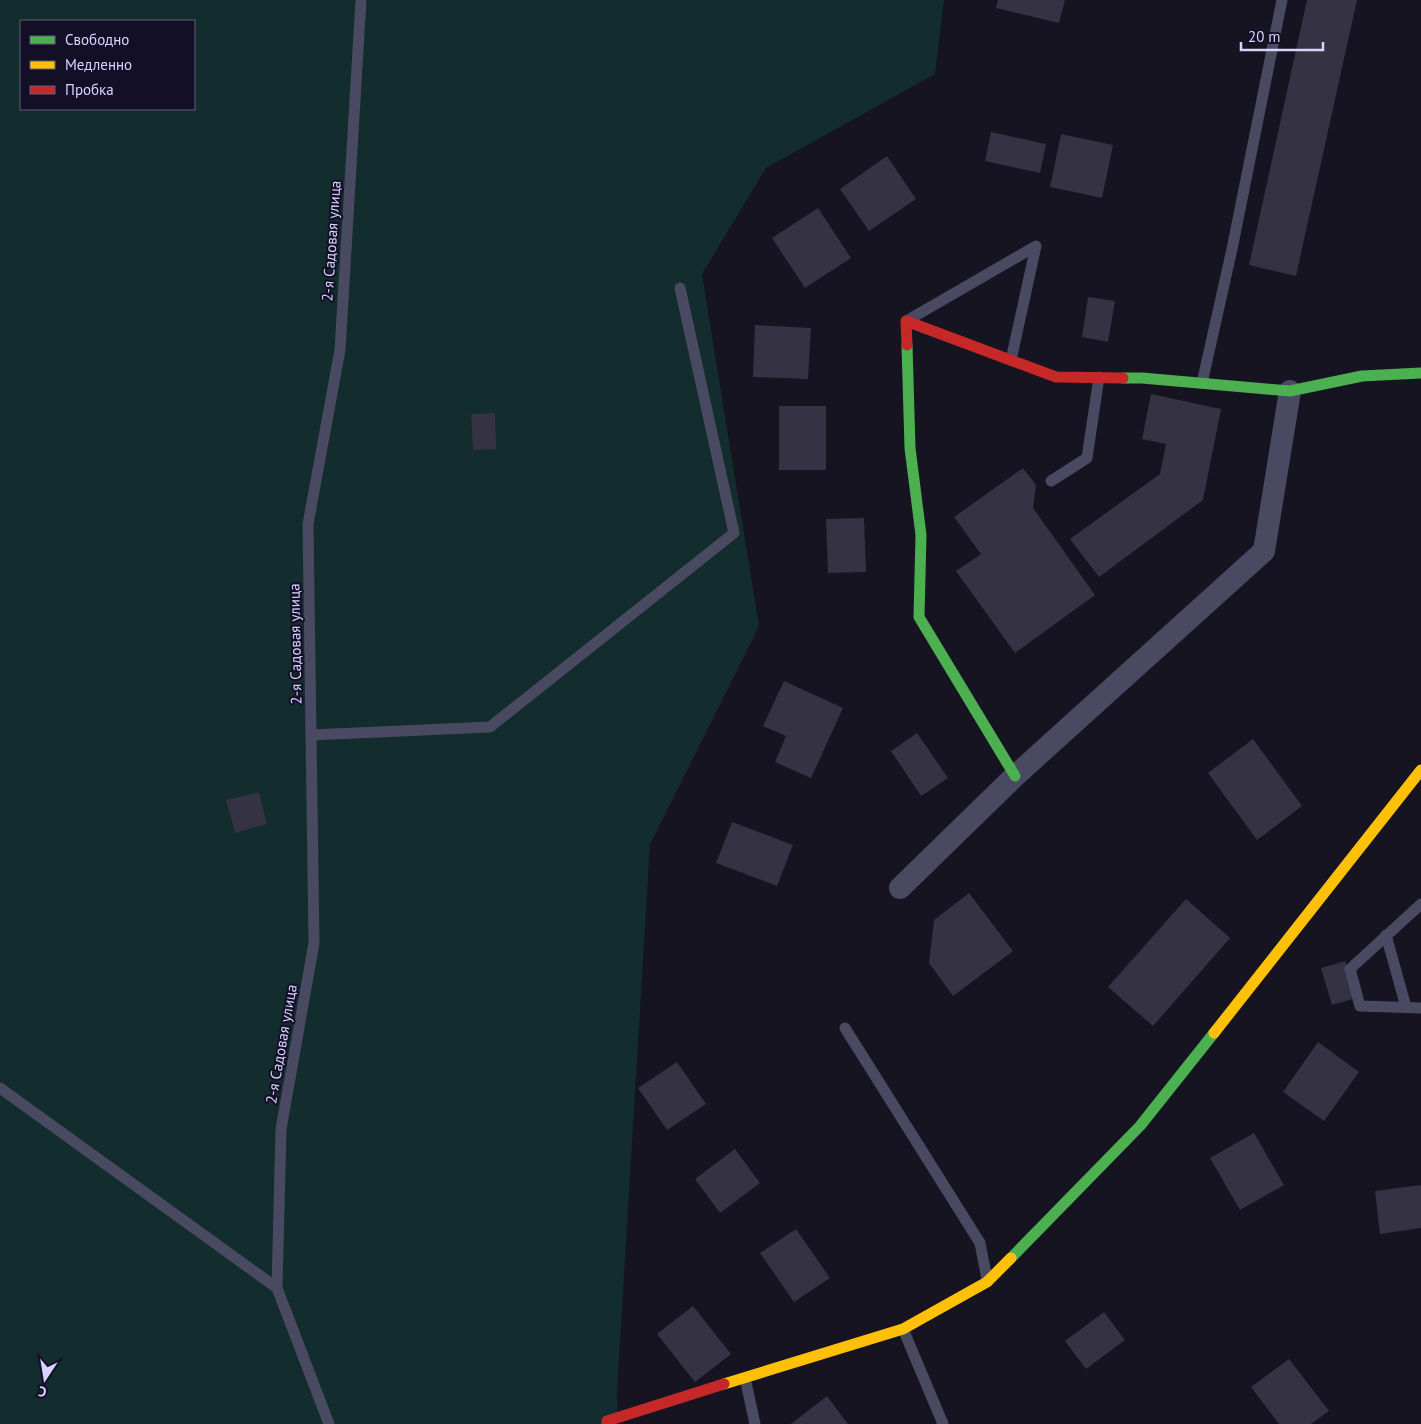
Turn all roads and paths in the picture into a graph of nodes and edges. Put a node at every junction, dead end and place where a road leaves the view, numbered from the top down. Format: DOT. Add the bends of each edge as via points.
graph roads {
  1 [pos="361,0"];
  2 [pos="1282,0"];
  3 [pos="680,288"];
  4 [pos="906,321"];
  5 [pos="1011,360"];
  6 [pos="1421,373"];
  7 [pos="1099,377"];
  8 [pos="1202,383"];
  9 [pos="1290,391"];
  10 [pos="1051,481"];
  11 [pos="311,735"];
  12 [pos="1421,770"];
  13 [pos="1015,776"];
  14 [pos="900,888"];
  15 [pos="1421,904"];
  16 [pos="1386,935"];
  17 [pos="1406,1007"];
  18 [pos="1421,1008"];
  19 [pos="845,1028"];
  20 [pos="0,1088"];
  21 [pos="987,1282"];
  22 [pos="276,1288"];
  23 [pos="903,1329"];
  24 [pos="745,1378"];
  25 [pos="328,1424"];
  26 [pos="607,1424"];
  27 [pos="755,1424"];
  28 [pos="943,1424"];
  1 -- 11 [label="lane, 2-я Садовая улица" via="340,350 308,524"];
  2 -- 8 [label="lane"];
  3 -- 11 [label="lane" via="734,533 490,727"];
  4 -- 5 [label="street"];
  4 -- 5 [label="lane" via="1036,246"];
  4 -- 13 [label="street" via="910,448 921,535 919,617"];
  5 -- 7 [label="street" via="1056,377"];
  6 -- 9 [label="street" via="1362,376"];
  7 -- 8 [label="street"];
  7 -- 10 [label="lane" via="1087,458"];
  8 -- 9 [label="street"];
  9 -- 13 [label="street" via="1264,551"];
  11 -- 22 [label="lane, 2-я Садовая улица" via="314,942 281,1129"];
  12 -- 21 [label="street" via="1140,1126"];
  13 -- 14 [label="street"];
  15 -- 16 [label="lane"];
  16 -- 17 [label="lane"];
  16 -- 17 [label="lane" via="1350,969 1360,1006"];
  17 -- 18 [label="lane"];
  19 -- 21 [label="lane" via="980,1243"];
  20 -- 22 [label="lane"];
  21 -- 23 [label="street"];
  22 -- 25 [label="lane"];
  23 -- 24 [label="street"];
  23 -- 28 [label="lane"];
  24 -- 26 [label="street" via="607,1420"];
  24 -- 27 [label="lane"];
}
